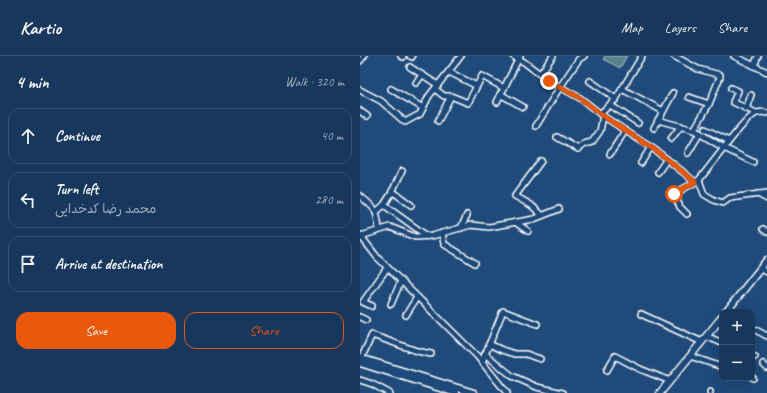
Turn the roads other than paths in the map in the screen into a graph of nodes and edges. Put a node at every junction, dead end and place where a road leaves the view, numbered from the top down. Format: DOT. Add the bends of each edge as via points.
graph roads {
  1 [pos="364,56"];
  2 [pos="461,56"];
  3 [pos="553,56"];
  4 [pos="584,56"];
  5 [pos="642,56"];
  6 [pos="674,56"];
  7 [pos="734,56"];
  8 [pos="758,56"];
  9 [pos="517,57"];
  10 [pos="360,62"];
  11 [pos="754,66"];
  12 [pos="410,67"];
  13 [pos="449,72"];
  14 [pos="767,72"];
  15 [pos="422,74"];
  16 [pos="540,74"];
  17 [pos="590,81"];
  18 [pos="416,83"];
  19 [pos="477,86"];
  20 [pos="437,87"];
  21 [pos="560,87"];
  22 [pos="504,88"];
  23 [pos="731,88"];
  24 [pos="391,89"];
  25 [pos="622,89"];
  26 [pos="360,90"];
  27 [pos="500,94"];
  28 [pos="673,94"];
  29 [pos="751,95"];
  30 [pos="450,96"];
  31 [pos="689,97"];
  32 [pos="616,100"];
  33 [pos="497,102"];
  34 [pos="709,104"];
  35 [pos="610,105"];
  36 [pos="523,107"];
  37 [pos="423,108"];
  38 [pos="746,109"];
  39 [pos="360,111"];
  40 [pos="663,112"];
  41 [pos="756,113"];
  42 [pos="767,113"];
  43 [pos="602,115"];
  44 [pos="367,116"];
  45 [pos="658,120"];
  46 [pos="438,121"];
  47 [pos="638,123"];
  48 [pos="536,126"];
  49 [pos="681,126"];
  50 [pos="654,128"];
  51 [pos="705,129"];
  52 [pos="694,130"];
  53 [pos="625,131"];
  54 [pos="700,134"];
  55 [pos="557,137"];
  56 [pos="671,139"];
  57 [pos="729,141"];
  58 [pos="651,147"];
  59 [pos="724,148"];
  60 [pos="688,153"];
  61 [pos="610,154"];
  62 [pos="667,159"];
  63 [pos="541,161"];
  64 [pos="753,162"];
  65 [pos="641,163"];
  66 [pos="402,171"];
  67 [pos="658,172"];
  68 [pos="697,181"];
  69 [pos="392,191"];
  70 [pos="767,193"];
  71 [pos="758,194"];
  72 [pos="360,196"];
  73 [pos="767,199"];
  74 [pos="384,205"];
  75 [pos="411,205"];
  76 [pos="559,209"];
  77 [pos="376,212"];
  78 [pos="687,214"];
  79 [pos="467,215"];
  80 [pos="542,216"];
  81 [pos="515,222"];
  82 [pos="461,228"];
  83 [pos="379,230"];
  84 [pos="528,231"];
  85 [pos="442,233"];
  86 [pos="426,236"];
  87 [pos="360,237"];
  88 [pos="767,260"];
  89 [pos="475,263"];
  90 [pos="387,268"];
  91 [pos="761,269"];
  92 [pos="767,272"];
  93 [pos="401,281"];
  94 [pos="417,297"];
  95 [pos="391,304"];
  96 [pos="372,306"];
  97 [pos="728,309"];
  98 [pos="642,314"];
  99 [pos="406,315"];
  100 [pos="360,318"];
  101 [pos="366,320"];
  102 [pos="719,321"];
  103 [pos="537,324"];
  104 [pos="755,330"];
  105 [pos="706,336"];
  106 [pos="767,336"];
  107 [pos="702,342"];
  108 [pos="719,342"];
  109 [pos="489,344"];
  110 [pos="431,354"];
  111 [pos="485,354"];
  112 [pos="690,356"];
  113 [pos="540,359"];
  114 [pos="360,361"];
  115 [pos="482,362"];
  116 [pos="719,366"];
  117 [pos="607,370"];
  118 [pos="360,380"];
  119 [pos="670,381"];
  120 [pos="389,393"];
  121 [pos="456,393"];
  122 [pos="474,393"];
  123 [pos="507,393"];
  124 [pos="562,393"];
  125 [pos="661,393"];
  1 -- 10 [label="street"];
  2 -- 13 [label="street"];
  3 -- 16 [label="street"];
  4 -- 21 [label="street"];
  5 -- 25 [label="street"];
  6 -- 34 [label="street" via="698,69 720,75"];
  7 -- 11 [label="street"];
  8 -- 11 [label="street"];
  9 -- 16 [label="street"];
  9 -- 22 [label="street"];
  11 -- 14 [label="street"];
  12 -- 15 [label="street"];
  13 -- 19 [label="street"];
  13 -- 20 [label="street"];
  15 -- 18 [label="street"];
  15 -- 20 [label="street"];
  16 -- 21 [label="street"];
  17 -- 32 [label="street"];
  19 -- 22 [label="street" via="482,76"];
  19 -- 30 [label="street" via="468,103"];
  20 -- 30 [label="street" via="444,96"];
  20 -- 37 [label="street"];
  21 -- 43 [label="street"];
  21 -- 48 [label="street"];
  22 -- 27 [label="street"];
  23 -- 38 [label="street" via="738,91 732,102"];
  24 -- 37 [label="street"];
  25 -- 32 [label="street"];
  25 -- 40 [label="street"];
  26 -- 37 [label="street" via="381,101 405,122 420,114"];
  27 -- 33 [label="street"];
  27 -- 36 [label="street"];
  28 -- 40 [label="street"];
  29 -- 38 [label="street"];
  30 -- 46 [label="street"];
  31 -- 34 [label="street"];
  32 -- 35 [label="street"];
  34 -- 52 [label="street"];
  35 -- 43 [label="street"];
  35 -- 47 [label="street"];
  38 -- 41 [label="street"];
  39 -- 44 [label="street"];
  40 -- 45 [label="street"];
  41 -- 42 [label="street"];
  41 -- 57 [label="street"];
  43 -- 53 [label="street"];
  43 -- 55 [label="street" via="600,131 592,142 578,149"];
  45 -- 49 [label="street"];
  45 -- 50 [label="street"];
  49 -- 52 [label="street"];
  49 -- 56 [label="street"];
  51 -- 57 [label="street"];
  52 -- 54 [label="street"];
  53 -- 58 [label="street"];
  53 -- 61 [label="street"];
  54 -- 59 [label="street"];
  54 -- 60 [label="street"];
  57 -- 59 [label="street"];
  58 -- 62 [label="street"];
  58 -- 65 [label="street"];
  59 -- 64 [label="street"];
  59 -- 68 [label="street"];
  62 -- 67 [label="street"];
  62 -- 68 [label="street"];
  63 -- 80 [label="street" via="515,196 531,205"];
  66 -- 69 [label="street"];
  68 -- 71 [label="street" via="704,194 723,203 730,198"];
  68 -- 78 [label="street" via="674,194"];
  69 -- 74 [label="street"];
  69 -- 75 [label="street"];
  70 -- 71 [label="street"];
  71 -- 73 [label="street"];
  72 -- 77 [label="street"];
  74 -- 77 [label="street"];
  74 -- 86 [label="street"];
  76 -- 80 [label="street"];
  77 -- 83 [label="street"];
  79 -- 82 [label="street"];
  80 -- 81 [label="street"];
  81 -- 82 [label="street" via="489,227 471,225"];
  81 -- 84 [label="street"];
  82 -- 85 [label="street"];
  83 -- 86 [label="street" via="390,227 415,237"];
  83 -- 87 [label="street"];
  85 -- 86 [label="street"];
  85 -- 89 [label="street" via="444,244"];
  87 -- 90 [label="street"];
  88 -- 91 [label="main road"];
  90 -- 93 [label="street"];
  90 -- 96 [label="street" via="363,302"];
  91 -- 92 [label="street"];
  91 -- 97 [label="main road"];
  93 -- 94 [label="street"];
  93 -- 95 [label="street"];
  94 -- 99 [label="street"];
  94 -- 115 [label="street"];
  98 -- 107 [label="street"];
  100 -- 101 [label="street"];
  102 -- 105 [label="main road"];
  103 -- 109 [label="street" via="503,310"];
  104 -- 106 [label="street"];
  105 -- 107 [label="main road"];
  105 -- 108 [label="street"];
  107 -- 112 [label="main road"];
  109 -- 111 [label="street"];
  109 -- 113 [label="street" via="515,354 526,354"];
  110 -- 114 [label="street" via="372,335"];
  111 -- 115 [label="street"];
  111 -- 124 [label="street" via="512,376 537,387"];
  112 -- 116 [label="street"];
  112 -- 119 [label="main road"];
  114 -- 121 [label="main road"];
  114 -- 122 [label="main road"];
  115 -- 123 [label="street"];
  117 -- 119 [label="street" via="615,356"];
  118 -- 120 [label="street"];
  119 -- 125 [label="main road"];
}
